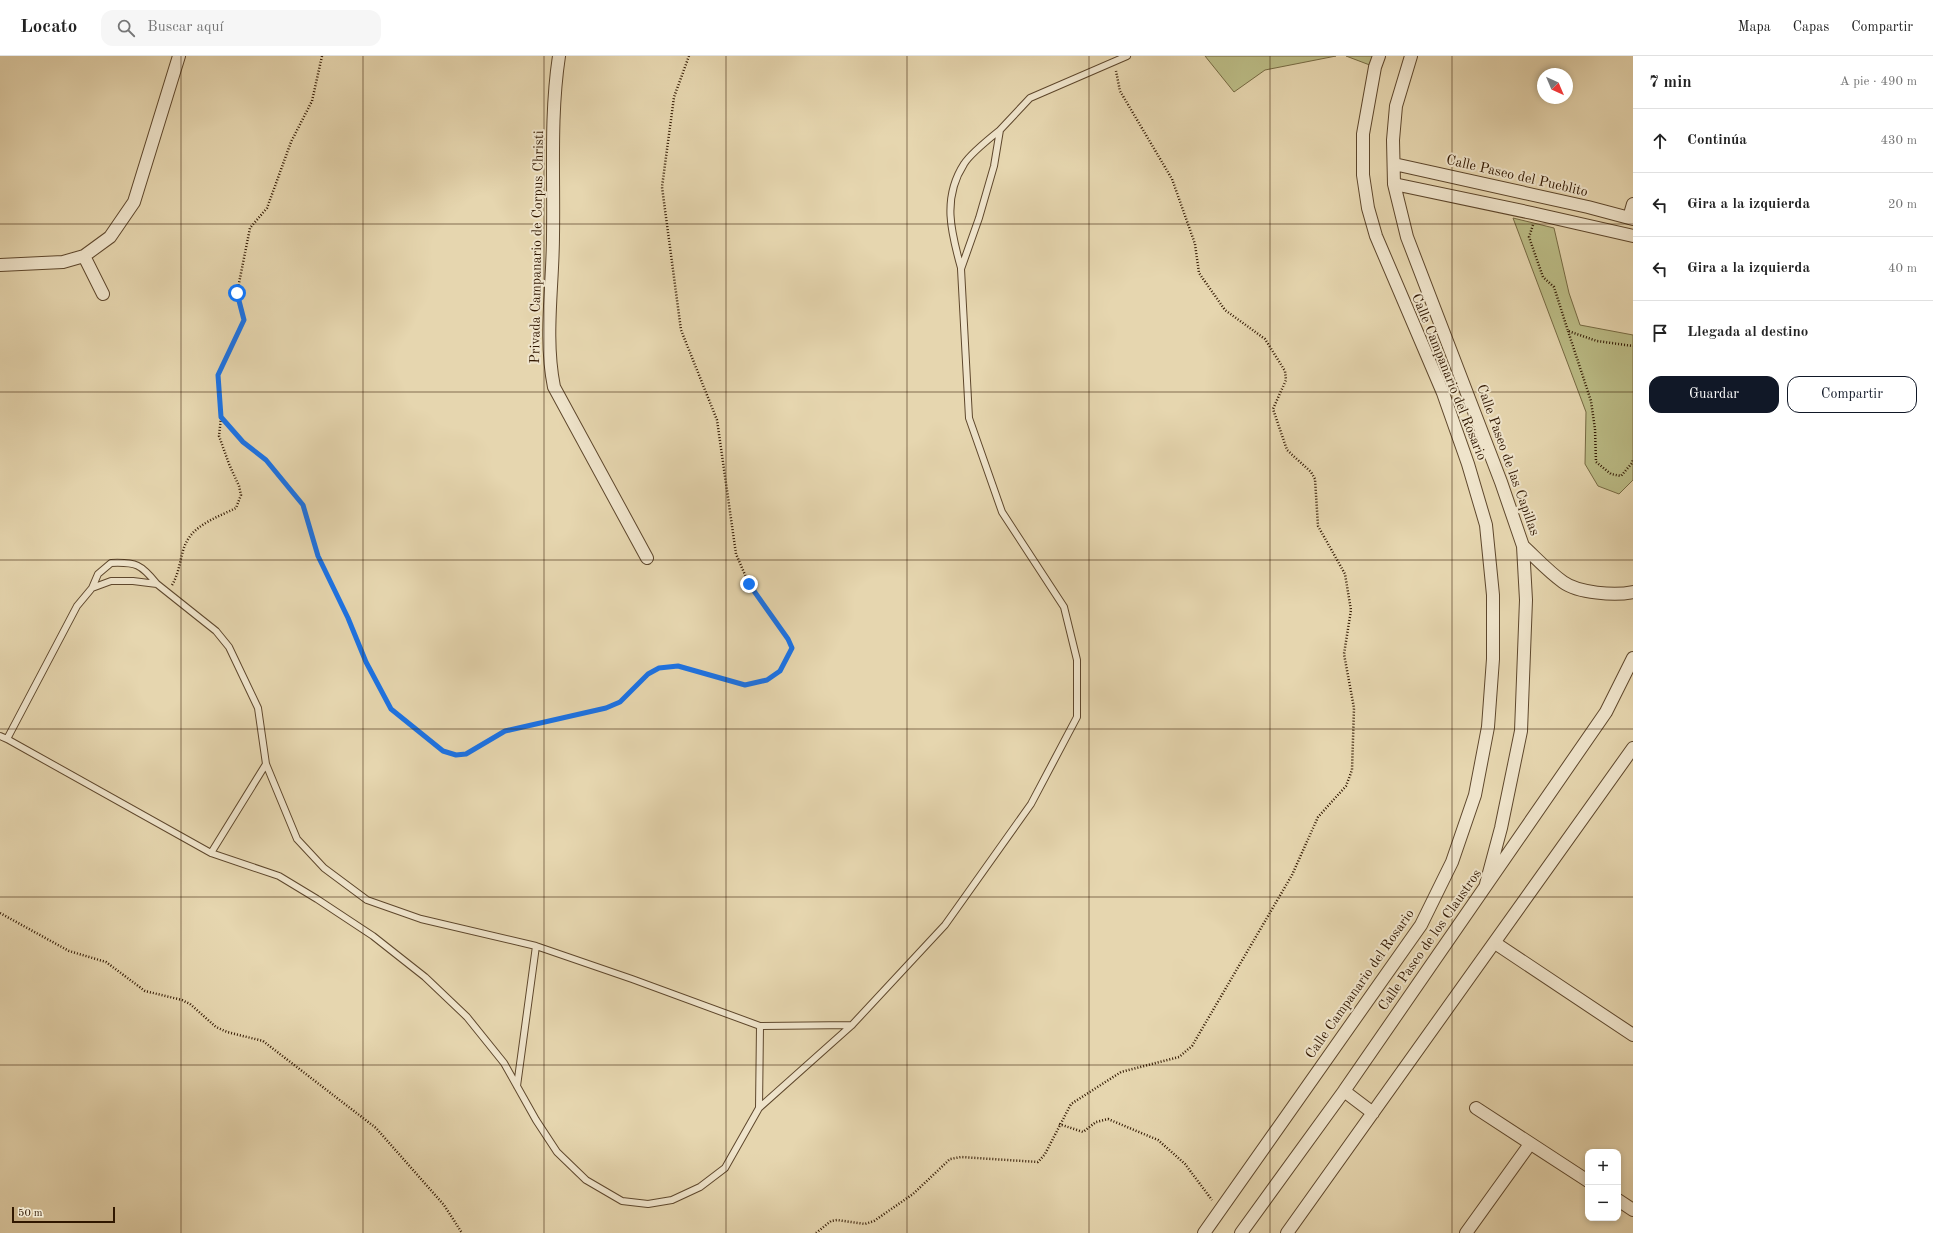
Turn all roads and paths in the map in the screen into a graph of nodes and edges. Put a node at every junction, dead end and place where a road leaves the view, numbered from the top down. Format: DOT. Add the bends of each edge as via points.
graph roads {
  1 [pos="179,56"];
  2 [pos="322,56"];
  3 [pos="559,56"];
  4 [pos="689,56"];
  5 [pos="1127,56"];
  6 [pos="1379,56"];
  7 [pos="1411,56"];
  8 [pos="1114,62"];
  9 [pos="1000,130"];
  10 [pos="1394,164"];
  11 [pos="1394,184"];
  12 [pos="1633,204"];
  13 [pos="1588,207"];
  14 [pos="1532,213"];
  15 [pos="1631,219"];
  16 [pos="1584,225"];
  17 [pos="1633,236"];
  18 [pos="84,256"];
  19 [pos="0,265"];
  20 [pos="961,268"];
  21 [pos="103,294"];
  22 [pos="1568,331"];
  23 [pos="1633,346"];
  24 [pos="221,417"];
  25 [pos="1633,459"];
  26 [pos="1524,546"];
  27 [pos="647,558"];
  28 [pos="157,584"];
  29 [pos="92,588"];
  30 [pos="1633,592"];
  31 [pos="168,594"];
  32 [pos="1633,658"];
  33 [pos="0,736"];
  34 [pos="7,739"];
  35 [pos="1633,748"];
  36 [pos="266,764"];
  37 [pos="211,853"];
  38 [pos="1486,884"];
  39 [pos="0,913"];
  40 [pos="1495,943"];
  41 [pos="536,946"];
  42 [pos="852,1025"];
  43 [pos="760,1026"];
  44 [pos="1633,1034"];
  45 [pos="517,1086"];
  46 [pos="1344,1091"];
  47 [pos="759,1108"];
  48 [pos="1476,1108"];
  49 [pos="1373,1113"];
  50 [pos="1059,1124"];
  51 [pos="1530,1144"];
  52 [pos="1585,1179"];
  53 [pos="1621,1202"];
  54 [pos="1633,1210"];
  55 [pos="1220,1211"];
  56 [pos="462,1233"];
  57 [pos="816,1233"];
  58 [pos="1204,1233"];
  59 [pos="1241,1233"];
  60 [pos="1287,1233"];
  61 [pos="1466,1233"];
  1 -- 18 [label="street" via="134,202 110,237"];
  2 -- 24 [label="path" via="312,101 291,142 267,208 250,228 237,293 244,320 218,375"];
  3 -- 27 [label="street, Privada Campanario de Corpus Christi" via="554,124 549,364 554,387"];
  4 -- 24 [label="path" via="674,97 662,187 681,330 717,420 736,554 749,584 792,648 780,671 767,680 745,685 678,666 659,668 648,674 620,702 606,708 505,731 466,754 456,755 443,751 391,709 366,662 318,556 303,505 266,460 243,442"];
  5 -- 8 [label="lane"];
  6 -- 55 [label="street, Calle Campanario del Rosario" via="1363,134 1363,175 1368,208 1376,236 1442,393 1468,464 1486,525 1493,595 1493,659 1488,727 1475,795 1452,862 1421,925"];
  7 -- 10 [label="street, Calle Paseo de las Capillas" via="1396,106"];
  8 -- 9 [label="lane" via="1030,98"];
  8 -- 50 [label="path" via="1120,91 1172,180 1195,244 1199,273 1225,310 1265,339 1285,371 1286,380 1273,409 1287,450 1311,472 1314,479 1318,526 1345,574 1351,610 1344,654 1354,708 1352,770 1346,786 1318,817 1292,875 1192,1046 1179,1057 1121,1072 1071,1104"];
  9 -- 20 [label="lane" via="994,166"];
  9 -- 20 [label="lane" via="964,163 950,196 952,234"];
  10 -- 11 [label="street, Calle Paseo de las Capillas"];
  10 -- 13 [label="street, Calle Paseo del Pueblito"];
  11 -- 14 [label="street"];
  11 -- 26 [label="street, Calle Paseo de las Capillas" via="1407,237"];
  12 -- 15 [label="street"];
  13 -- 15 [label="street, Calle Paseo del Pueblito"];
  13 -- 16 [label="street"];
  14 -- 16 [label="street"];
  14 -- 22 [label="path" via="1534,228 1529,237 1543,277 1554,287"];
  16 -- 17 [label="street"];
  18 -- 19 [label="street" via="63,262"];
  18 -- 21 [label="street"];
  20 -- 42 [label="lane" via="969,418 1002,512 1064,607 1077,660 1077,717 1031,804 945,925"];
  22 -- 23 [label="path" via="1597,341"];
  22 -- 25 [label="path" via="1591,401 1596,462 1611,474 1621,476"];
  24 -- 31 [label="path" via="219,436 241,495 236,508 198,528 187,541 180,570"];
  26 -- 30 [label="street" via="1564,583 1592,593"];
  26 -- 38 [label="street, Calle Paseo de las Capillas" via="1526,600 1521,731 1501,828"];
  28 -- 29 [label="lane" via="111,581"];
  28 -- 29 [label="lane" via="146,571 130,562 111,563 98,574"];
  28 -- 31 [label="lane"];
  29 -- 34 [label="lane" via="77,606"];
  31 -- 36 [label="lane" via="216,631 229,647 258,708"];
  32 -- 38 [label="street, Calle Paseo de los Claustros" via="1606,712"];
  33 -- 34 [label="lane"];
  34 -- 37 [label="lane"];
  35 -- 40 [label="street"];
  36 -- 37 [label="lane"];
  36 -- 41 [label="lane" via="297,839 324,868 367,900 421,919"];
  37 -- 45 [label="lane" via="279,876 373,936 425,977 467,1017 504,1062"];
  38 -- 46 [label="street, Calle Paseo de los Claustros"];
  39 -- 56 [label="path" via="70,951 106,962 145,991 190,1004 216,1027 263,1041 376,1128 444,1205"];
  40 -- 44 [label="street"];
  40 -- 49 [label="street"];
  41 -- 43 [label="lane"];
  41 -- 45 [label="lane"];
  42 -- 43 [label="lane"];
  42 -- 47 [label="lane"];
  43 -- 47 [label="lane"];
  45 -- 47 [label="lane" via="557,1152 586,1180 622,1201 642,1203 672,1200 700,1187 725,1168"];
  46 -- 49 [label="street"];
  46 -- 59 [label="street, Calle Paseo de los Claustros"];
  48 -- 51 [label="street"];
  49 -- 60 [label="street"];
  50 -- 55 [label="path" via="1083,1132 1096,1122 1108,1119 1158,1140 1185,1164"];
  50 -- 57 [label="path" via="1045,1154 1038,1162 961,1157 950,1160 913,1194 874,1221 865,1224 837,1220"];
  51 -- 52 [label="street"];
  51 -- 61 [label="street"];
  53 -- 54 [label="street"];
  55 -- 58 [label="street, Calle Campanario del Rosario"];
}
